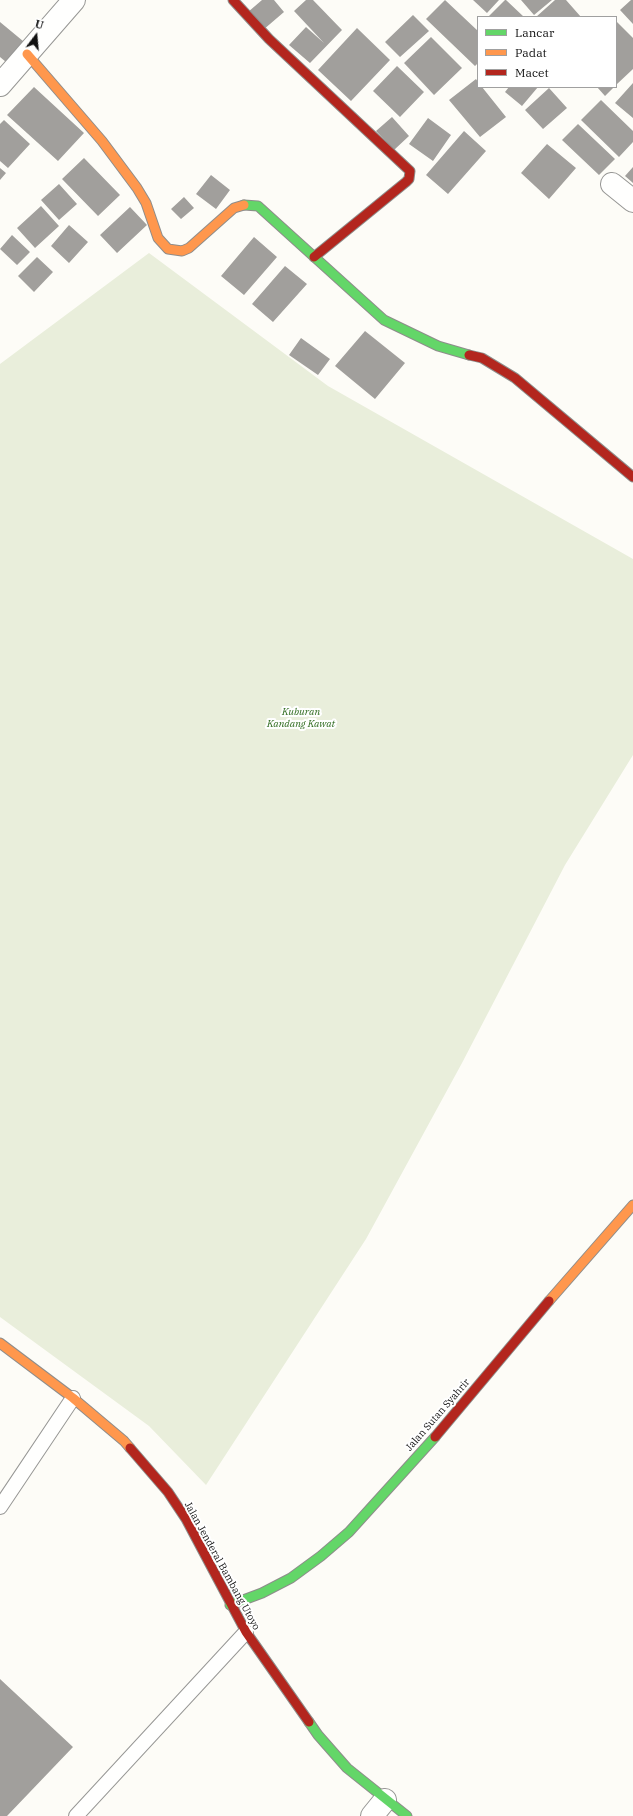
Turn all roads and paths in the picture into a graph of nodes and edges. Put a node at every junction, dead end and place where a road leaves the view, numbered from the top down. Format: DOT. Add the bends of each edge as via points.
graph roads {
  1 [pos="74,0"];
  2 [pos="233,0"];
  3 [pos="26,54"];
  4 [pos="0,85"];
  5 [pos="612,184"];
  6 [pos="633,201"];
  7 [pos="314,257"];
  8 [pos="633,477"];
  9 [pos="633,1205"];
  10 [pos="0,1343"];
  11 [pos="73,1398"];
  12 [pos="0,1507"];
  13 [pos="230,1605"];
  14 [pos="246,1632"];
  15 [pos="378,1808"];
  16 [pos="76,1816"];
  17 [pos="407,1816"];
  1 -- 3 [label="street"];
  2 -- 7 [label="street" via="269,39 410,171 406,182"];
  3 -- 4 [label="street"];
  3 -- 7 [label="street" via="102,141 137,188 146,203 158,238 168,249 182,251 189,248 234,208 247,204 258,206"];
  5 -- 6 [label="street"];
  7 -- 8 [label="street" via="384,320 438,346 482,358 515,378"];
  9 -- 13 [label="street, Jalan Sutan Syahrir" via="440,1431 349,1532 291,1578"];
  10 -- 11 [label="street, Jalan Jenderal Bambang Utoyo"];
  11 -- 12 [label="lane"];
  11 -- 13 [label="street, Jalan Jenderal Bambang Utoyo" via="124,1441 168,1492 186,1519"];
  13 -- 14 [label="street, Jalan Jenderal Bambang Utoyo"];
  14 -- 15 [label="street, Jalan Jenderal Bambang Utoyo" via="318,1735"];
  14 -- 16 [label="lane"];
  15 -- 17 [label="street, Jalan Jenderal Bambang Utoyo"];
}
